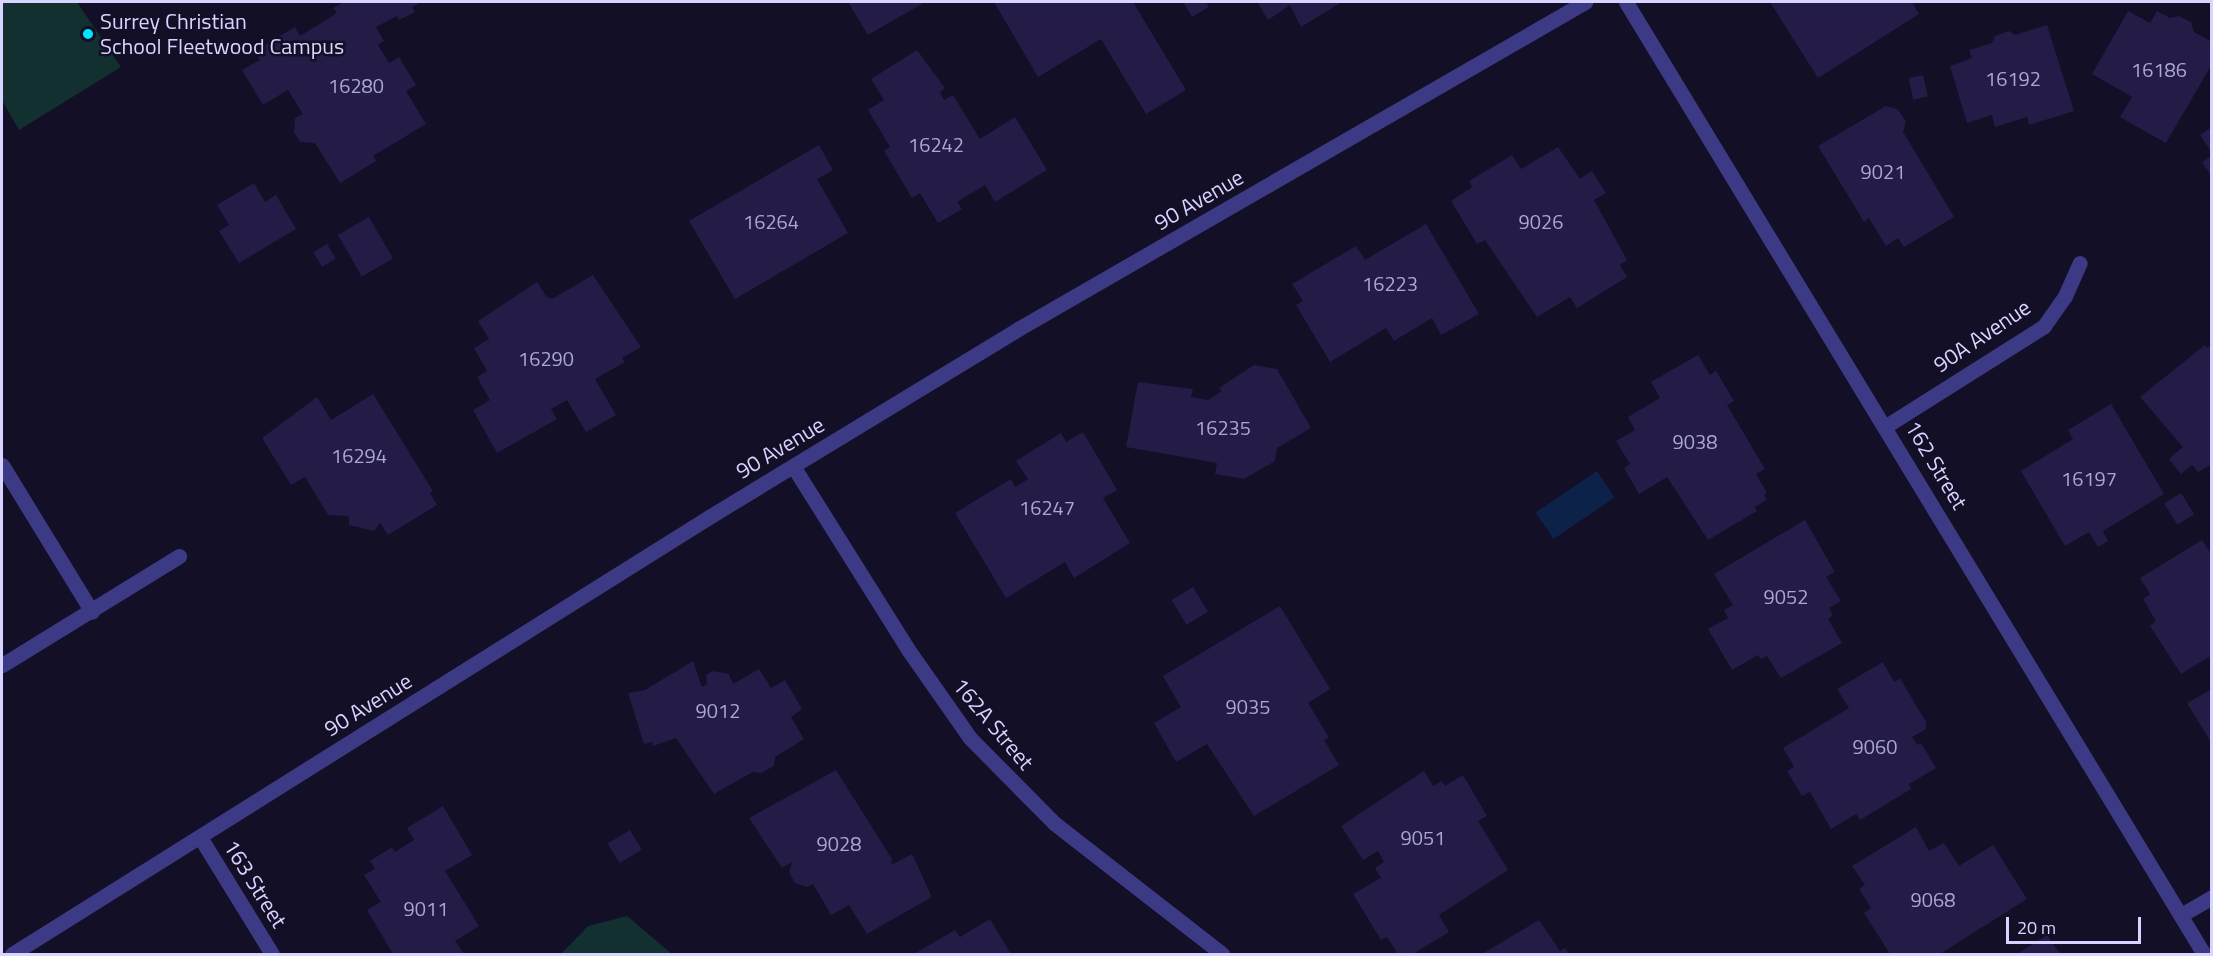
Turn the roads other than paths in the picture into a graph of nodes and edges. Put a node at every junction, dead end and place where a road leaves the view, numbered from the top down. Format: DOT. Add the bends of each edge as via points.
graph roads {
  1 [pos="1585,2"];
  2 [pos="1626,2"];
  3 [pos="2080,263"];
  4 [pos="1886,426"];
  5 [pos="2,465"];
  6 [pos="793,466"];
  7 [pos="179,556"];
  8 [pos="92,612"];
  9 [pos="2,665"];
  10 [pos="200,837"];
  11 [pos="2211,897"];
  12 [pos="2181,915"];
  13 [pos="12,954"];
  14 [pos="272,954"];
  15 [pos="1222,954"];
  16 [pos="2204,954"];
  1 -- 6 [label="street, 90 Avenue" via="1017,329"];
  2 -- 4 [label="street, 162 Street"];
  3 -- 4 [label="street, 90A Avenue" via="2065,296 2043,326"];
  4 -- 12 [label="street, 162 Street"];
  5 -- 8 [label="street"];
  6 -- 10 [label="street, 90 Avenue"];
  6 -- 15 [label="street, 162A Street" via="907,648 970,738 1054,823"];
  7 -- 8 [label="street"];
  8 -- 9 [label="street"];
  10 -- 13 [label="street, 90 Avenue"];
  10 -- 14 [label="street, 163 Street"];
  11 -- 12 [label="street"];
  12 -- 16 [label="street, 162 Street"];
}
